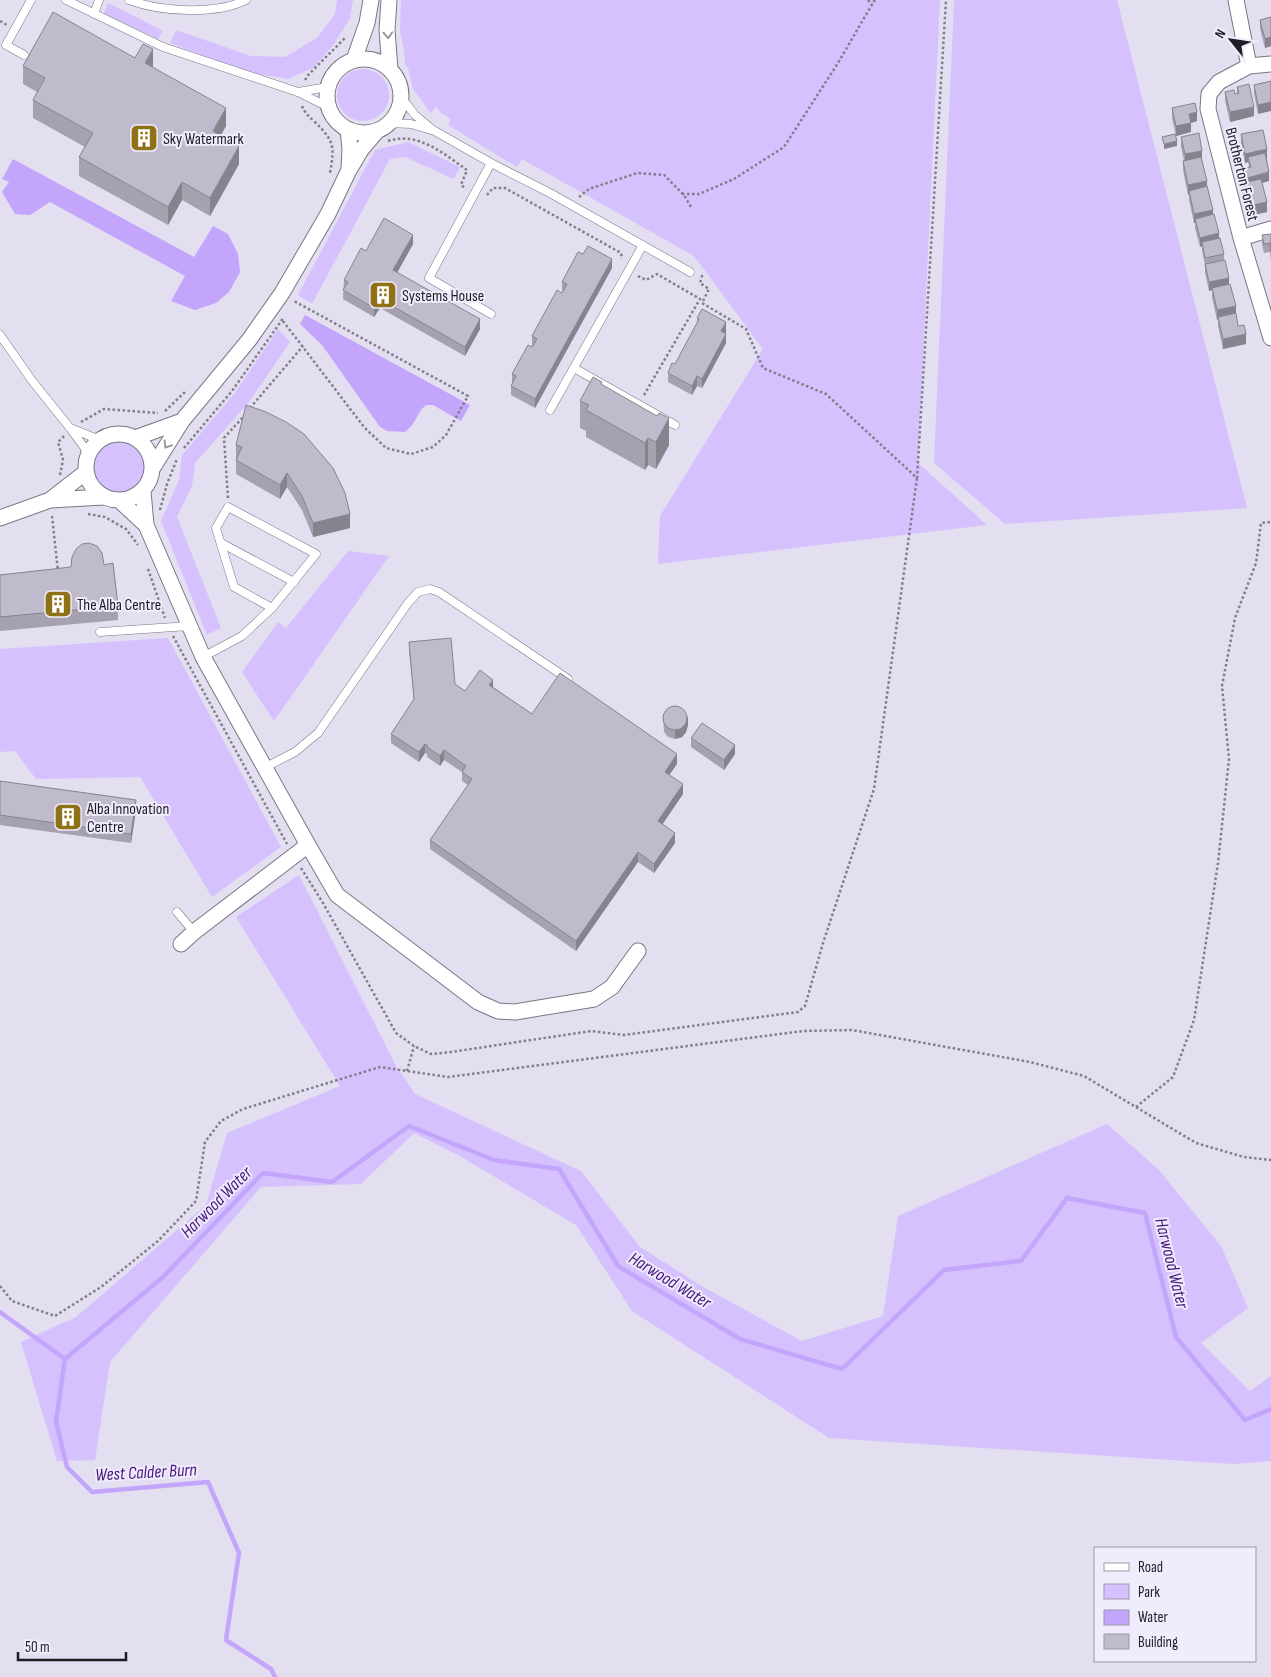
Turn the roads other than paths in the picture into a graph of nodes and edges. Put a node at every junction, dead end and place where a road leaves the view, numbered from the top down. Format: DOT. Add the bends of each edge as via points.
graph roads {
  1 [pos="31,0"];
  2 [pos="66,0"];
  3 [pos="99,0"];
  4 [pos="129,0"];
  5 [pos="246,0"];
  6 [pos="371,0"];
  7 [pos="389,0"];
  8 [pos="1236,0"];
  9 [pos="94,14"];
  10 [pos="24,55"];
  11 [pos="354,60"];
  12 [pos="1271,64"];
  13 [pos="1249,66"];
  14 [pos="390,70"];
  15 [pos="328,86"];
  16 [pos="298,92"];
  17 [pos="401,97"];
  18 [pos="328,107"];
  19 [pos="348,129"];
  20 [pos="433,130"];
  21 [pos="382,132"];
  22 [pos="491,163"];
  23 [pos="348,172"];
  24 [pos="1271,229"];
  25 [pos="1241,238"];
  26 [pos="643,245"];
  27 [pos="690,272"];
  28 [pos="492,314"];
  29 [pos="0,335"];
  30 [pos="1271,338"];
  31 [pos="574,368"];
  32 [pos="550,410"];
  33 [pos="182,422"];
  34 [pos="675,426"];
  35 [pos="70,428"];
  36 [pos="135,438"];
  37 [pos="100,440"];
  38 [pos="88,454"];
  39 [pos="152,469"];
  40 [pos="86,472"];
  41 [pos="143,491"];
  42 [pos="104,497"];
  43 [pos="50,500"];
  44 [pos="120,501"];
  45 [pos="0,518"];
  46 [pos="146,525"];
  47 [pos="221,544"];
  48 [pos="294,582"];
  49 [pos="272,608"];
  50 [pos="189,626"];
  51 [pos="100,632"];
  52 [pos="203,656"];
  53 [pos="570,681"];
  54 [pos="264,768"];
  55 [pos="308,846"];
  56 [pos="177,912"];
  57 [pos="194,932"];
  58 [pos="181,944"];
  59 [pos="638,951"];
  1 -- 10 [label="lane" via="6,45"];
  2 -- 9 [label="lane"];
  3 -- 9 [label="lane"];
  4 -- 5 [label="lane" via="180,10 214,9"];
  6 -- 11 [label="street"];
  7 -- 14 [label="street, one-way"];
  8 -- 13 [label="street"];
  9 -- 16 [label="lane" via="162,47"];
  11 -- 14 [label="street" via="377,61"];
  11 -- 15 [label="street" via="338,70"];
  12 -- 13 [label="street"];
  13 -- 25 [label="street, Brotherton Forest" via="1219,82 1209,94 1208,109"];
  14 -- 17 [label="street" via="398,82"];
  15 -- 16 [label="lane"];
  15 -- 18 [label="street"];
  16 -- 18 [label="lane"];
  17 -- 20 [label="lane"];
  17 -- 21 [label="street" via="398,111"];
  18 -- 19 [label="street" via="339,124"];
  19 -- 21 [label="street" via="362,133"];
  19 -- 23 [label="street"];
  20 -- 21 [label="lane" via="411,124"];
  20 -- 22 [label="lane"];
  21 -- 23 [label="street" via="361,150"];
  22 -- 26 [label="lane"];
  22 -- 28 [label="lane" via="428,278"];
  23 -- 33 [label="street" via="328,214 282,293 249,340"];
  24 -- 25 [label="street"];
  25 -- 30 [label="street, Brotherton Forest"];
  26 -- 27 [label="lane"];
  26 -- 31 [label="lane"];
  29 -- 35 [label="lane"];
  31 -- 32 [label="lane"];
  31 -- 34 [label="lane"];
  33 -- 36 [label="street"];
  33 -- 39 [label="street, one-way"];
  35 -- 37 [label="lane"];
  35 -- 38 [label="lane"];
  36 -- 37 [label="street" via="117,434"];
  36 -- 39 [label="street" via="148,451"];
  37 -- 38 [label="street"];
  38 -- 40 [label="street"];
  39 -- 41 [label="street"];
  40 -- 42 [label="street" via="95,491"];
  40 -- 43 [label="street"];
  41 -- 44 [label="street"];
  41 -- 46 [label="street"];
  42 -- 43 [label="street"];
  42 -- 44 [label="street"];
  43 -- 45 [label="street"];
  44 -- 46 [label="street"];
  46 -- 50 [label="street"];
  47 -- 48 [label="lane"];
  47 -- 48 [label="lane" via="216,528 228,507 316,554"];
  47 -- 49 [label="lane" via="234,587"];
  48 -- 49 [label="lane"];
  49 -- 52 [label="lane" via="242,636"];
  50 -- 51 [label="lane"];
  50 -- 52 [label="street"];
  52 -- 54 [label="street"];
  53 -- 54 [label="lane" via="439,592 430,589 418,592 318,733 295,752"];
  54 -- 55 [label="street"];
  55 -- 57 [label="street"];
  55 -- 59 [label="street" via="337,895 478,1002 498,1011 514,1012 594,999 612,987"];
  56 -- 57 [label="lane"];
  57 -- 58 [label="street"];
}
